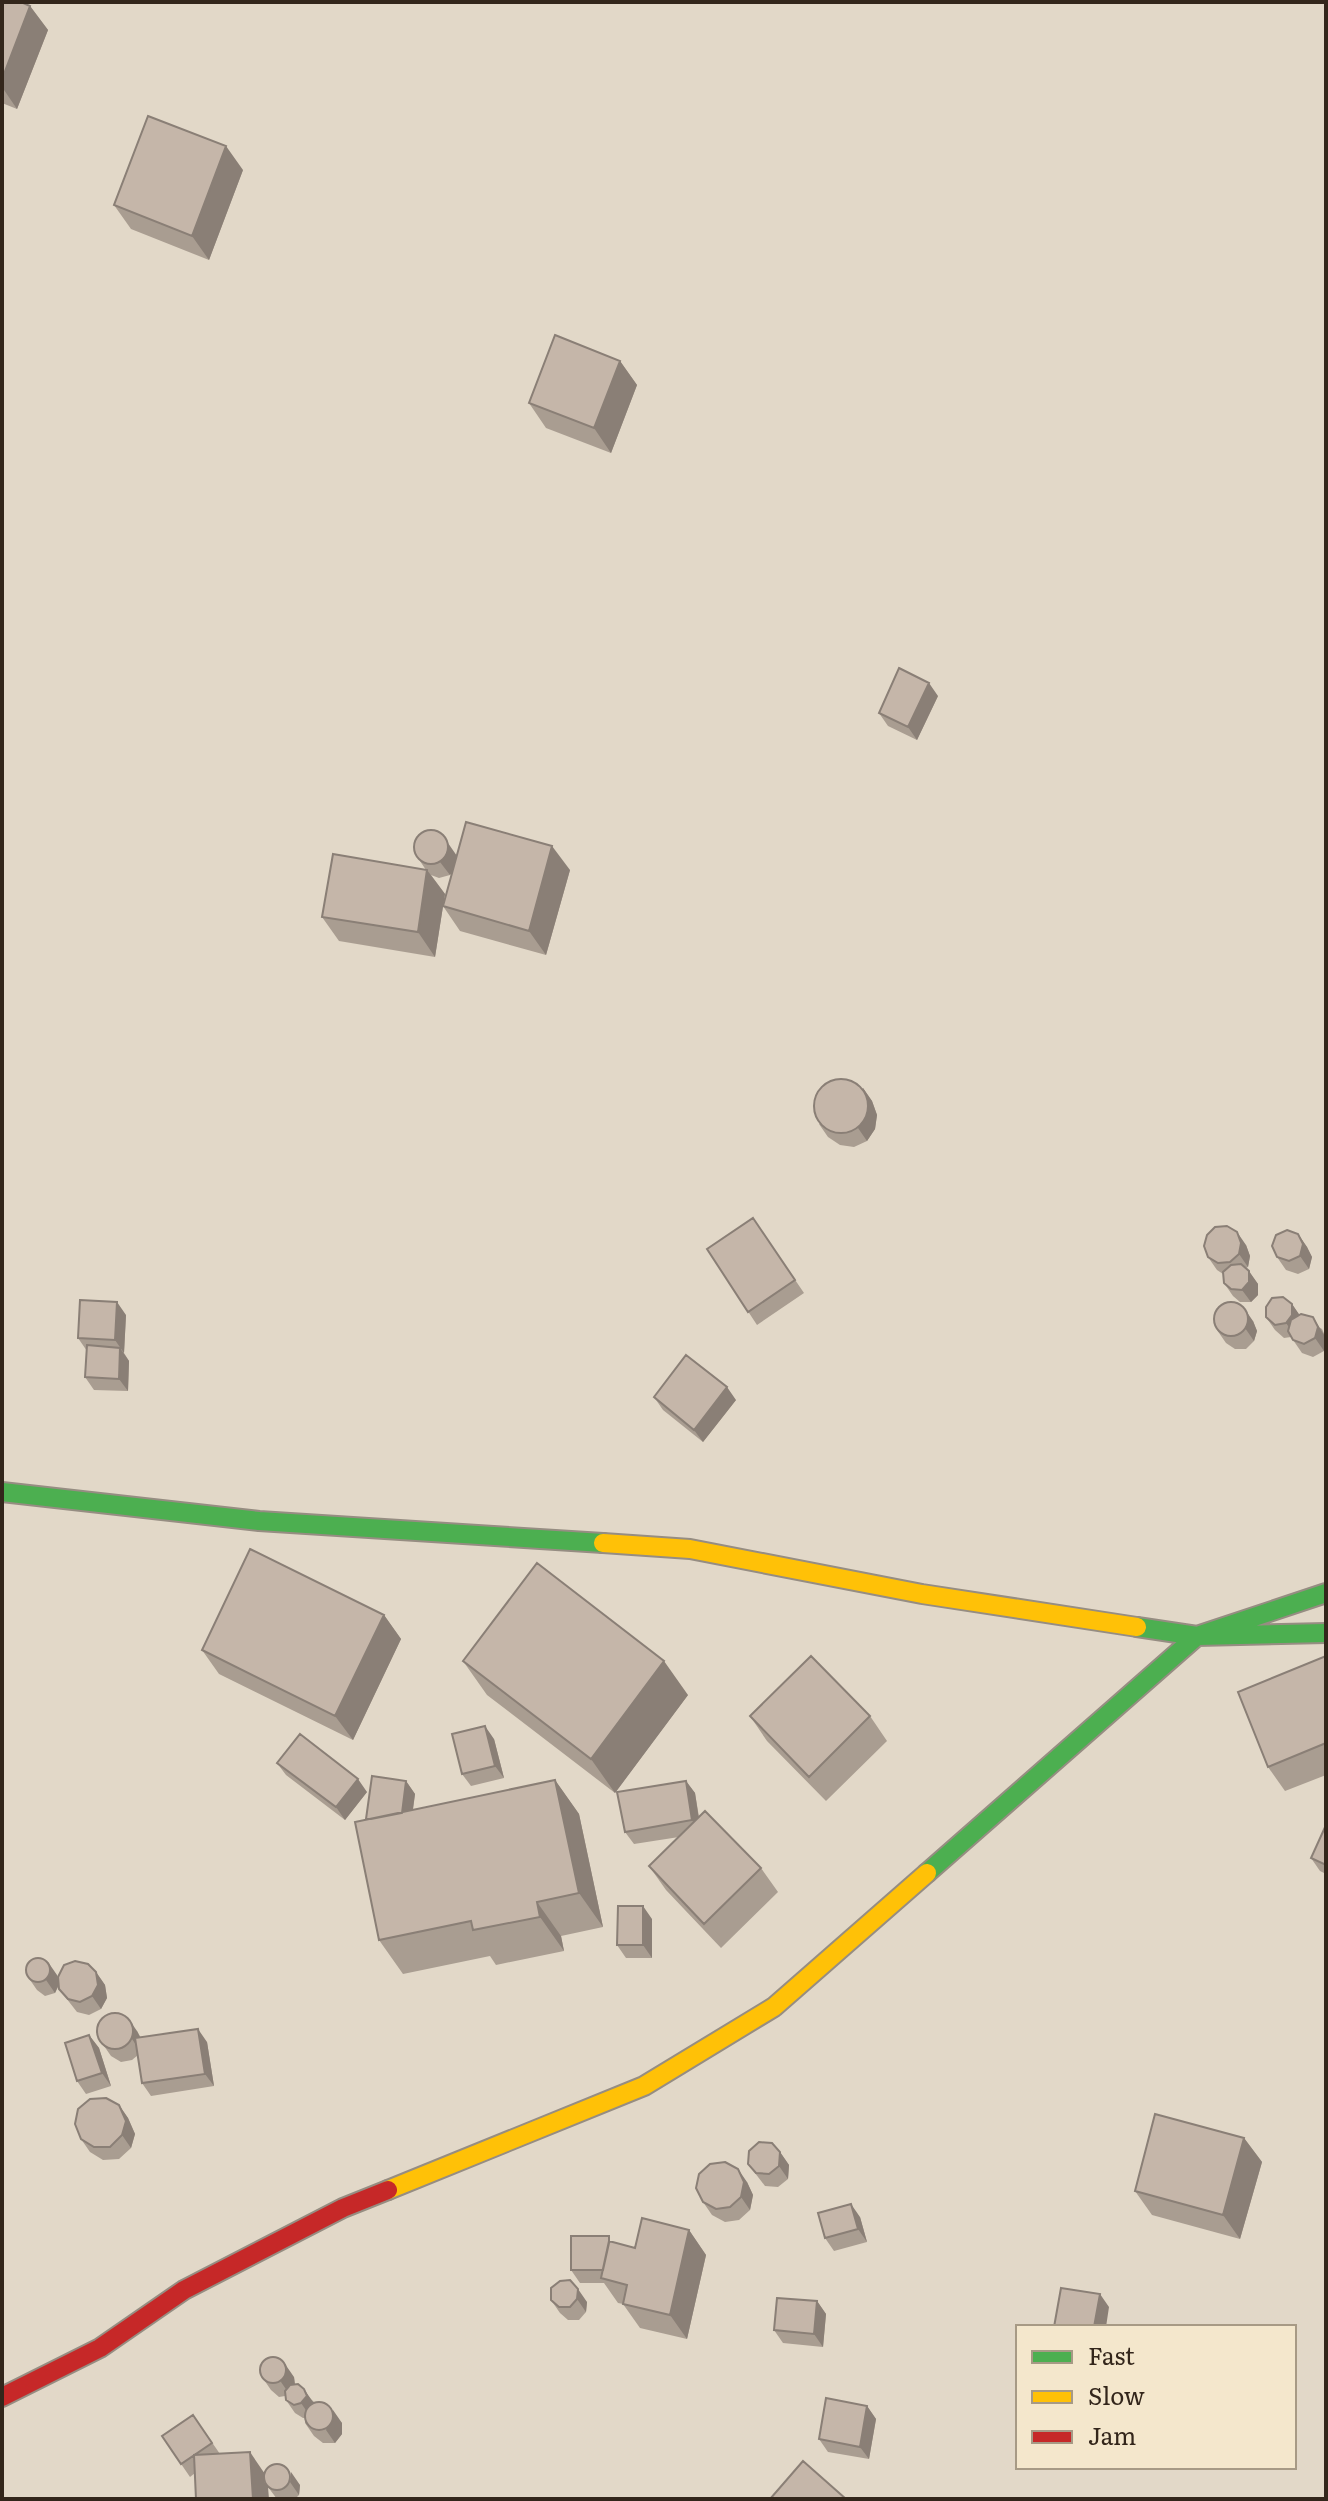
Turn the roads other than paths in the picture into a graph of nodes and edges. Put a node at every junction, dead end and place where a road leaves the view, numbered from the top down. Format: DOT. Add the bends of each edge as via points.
graph roads {
  1 [pos="2,1492"];
  2 [pos="1326,1593"];
  3 [pos="1326,1633"];
  4 [pos="1197,1636"];
  5 [pos="2,2397"];
  1 -- 4 [label="street" via="259,1521 690,1549 922,1594"];
  2 -- 4 [label="street"];
  3 -- 4 [label="street"];
  4 -- 5 [label="street" via="774,2007 644,2086 343,2208 184,2290 100,2348"];
}
